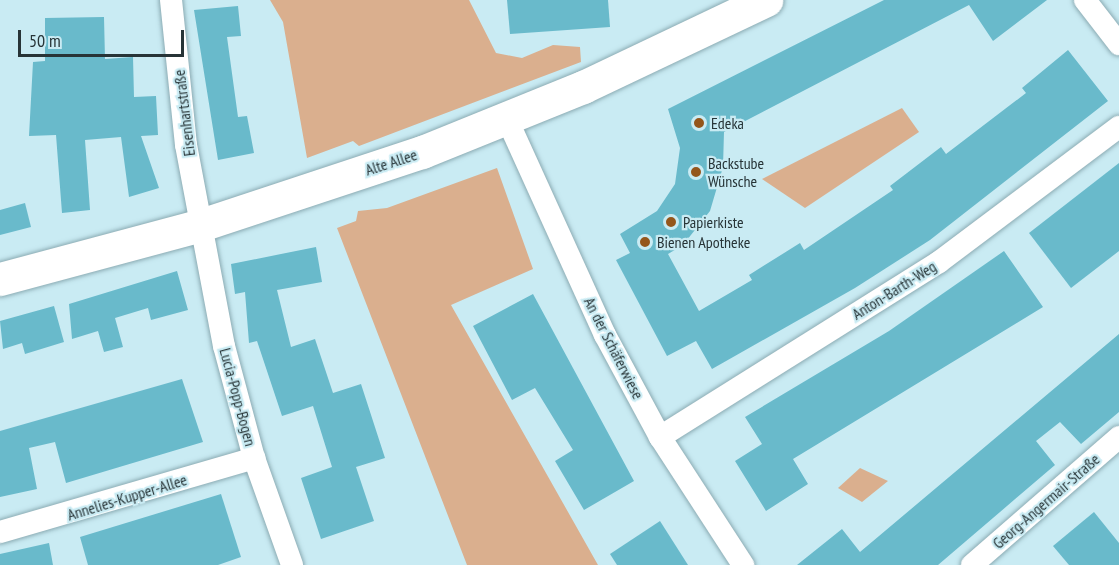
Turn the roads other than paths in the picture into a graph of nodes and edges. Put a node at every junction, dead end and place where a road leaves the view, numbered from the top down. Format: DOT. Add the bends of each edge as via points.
graph roads {
  1 [pos="171,0"];
  2 [pos="766,0"];
  3 [pos="1085,0"];
  4 [pos="1119,44"];
  5 [pos="507,119"];
  6 [pos="1119,127"];
  7 [pos="201,225"];
  8 [pos="0,279"];
  9 [pos="1119,436"];
  10 [pos="660,437"];
  11 [pos="254,458"];
  12 [pos="0,532"];
  13 [pos="292,565"];
  14 [pos="743,565"];
  15 [pos="972,565"];
  1 -- 7 [label="street, Eisenhartstraße"];
  2 -- 5 [label="street, Alte Allee"];
  3 -- 4 [label="street"];
  5 -- 7 [label="street, Alte Allee"];
  5 -- 10 [label="street, An der Schäferwiese" via="597,319"];
  6 -- 10 [label="street, Anton-Barth-Weg" via="939,262"];
  7 -- 8 [label="street, Alte Allee"];
  7 -- 11 [label="street, Lucia-Popp-Bogen" via="224,346"];
  9 -- 15 [label="street, Georg-Angermair-Straße"];
  10 -- 14 [label="street, An der Schäferwiese"];
  11 -- 12 [label="street, Annelies-Kupper-Allee"];
  11 -- 13 [label="street, Lucia-Popp-Bogen"];
}
